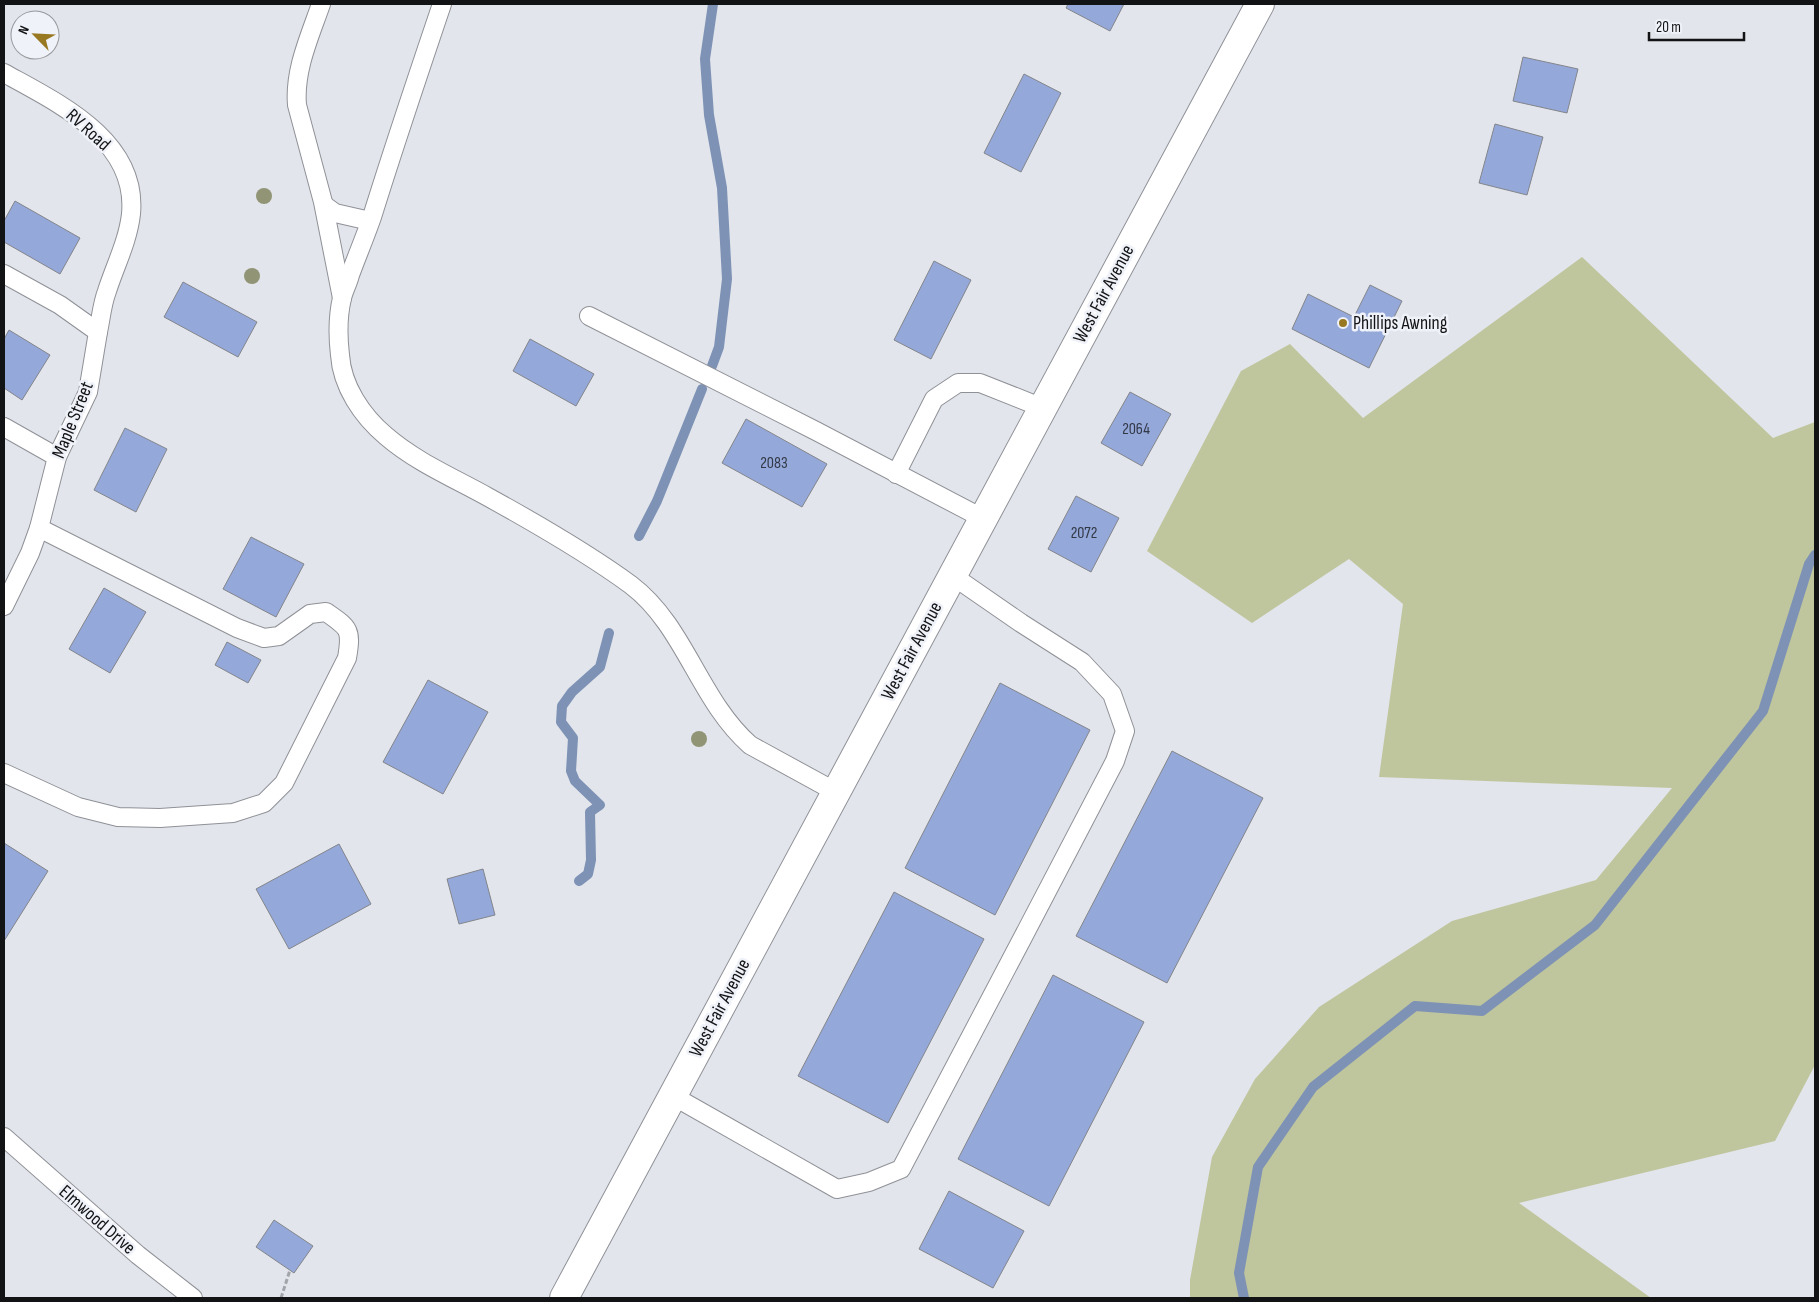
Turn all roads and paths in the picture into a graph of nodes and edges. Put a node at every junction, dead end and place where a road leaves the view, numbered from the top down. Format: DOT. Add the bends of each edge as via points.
graph roads {
  1 [pos="322,4"];
  2 [pos="442,4"];
  3 [pos="1260,4"];
  4 [pos="4,73"];
  5 [pos="324,205"];
  6 [pos="370,221"];
  7 [pos="4,274"];
  8 [pos="342,298"];
  9 [pos="589,316"];
  10 [pos="98,332"];
  11 [pos="1043,408"];
  12 [pos="4,427"];
  13 [pos="57,457"];
  14 [pos="896,474"];
  15 [pos="984,518"];
  16 [pos="39,528"];
  17 [pos="953,576"];
  18 [pos="10,580"];
  19 [pos="4,606"];
  20 [pos="4,772"];
  21 [pos="836,792"];
  22 [pos="673,1096"];
  23 [pos="4,1137"];
  24 [pos="290,1270"];
  25 [pos="193,1298"];
  26 [pos="280,1298"];
  27 [pos="564,1298"];
  1 -- 5 [label="lane" via="302,62 296,91"];
  2 -- 6 [label="lane"];
  3 -- 11 [label="street, West Fair Avenue"];
  4 -- 10 [label="lane, RV Road" via="81,118 103,138 118,158 129,183 131,214 123,248 106,292"];
  5 -- 6 [label="lane" via="335,213"];
  5 -- 8 [label="lane"];
  6 -- 8 [label="lane"];
  7 -- 10 [label="lane" via="60,305"];
  8 -- 21 [label="lane" via="342,372 360,409 385,436 411,455 577,548 631,585 661,615 716,705 741,737"];
  9 -- 14 [label="lane"];
  10 -- 13 [label="lane, Maple Street" via="88,392"];
  11 -- 14 [label="lane" via="980,383 958,383 934,399"];
  11 -- 15 [label="street, West Fair Avenue"];
  12 -- 13 [label="lane"];
  13 -- 16 [label="lane, Maple Street"];
  14 -- 15 [label="lane"];
  15 -- 17 [label="street, West Fair Avenue"];
  16 -- 18 [label="lane, Maple Street" via="30,553"];
  16 -- 20 [label="lane" via="237,628 264,638 279,636 310,614 326,612 345,625 351,638 347,658 284,783 264,803 233,813 160,818 118,816 78,807"];
  17 -- 21 [label="street, West Fair Avenue"];
  17 -- 22 [label="lane" via="1082,662 1112,694 1126,731 1115,761 901,1169 870,1182 837,1189"];
  18 -- 19 [label="lane, Maple Street"];
  21 -- 22 [label="street, West Fair Avenue"];
  22 -- 27 [label="street, West Fair Avenue"];
  23 -- 25 [label="lane, Elmwood Drive" via="138,1256"];
  24 -- 26 [label="path"];
}
